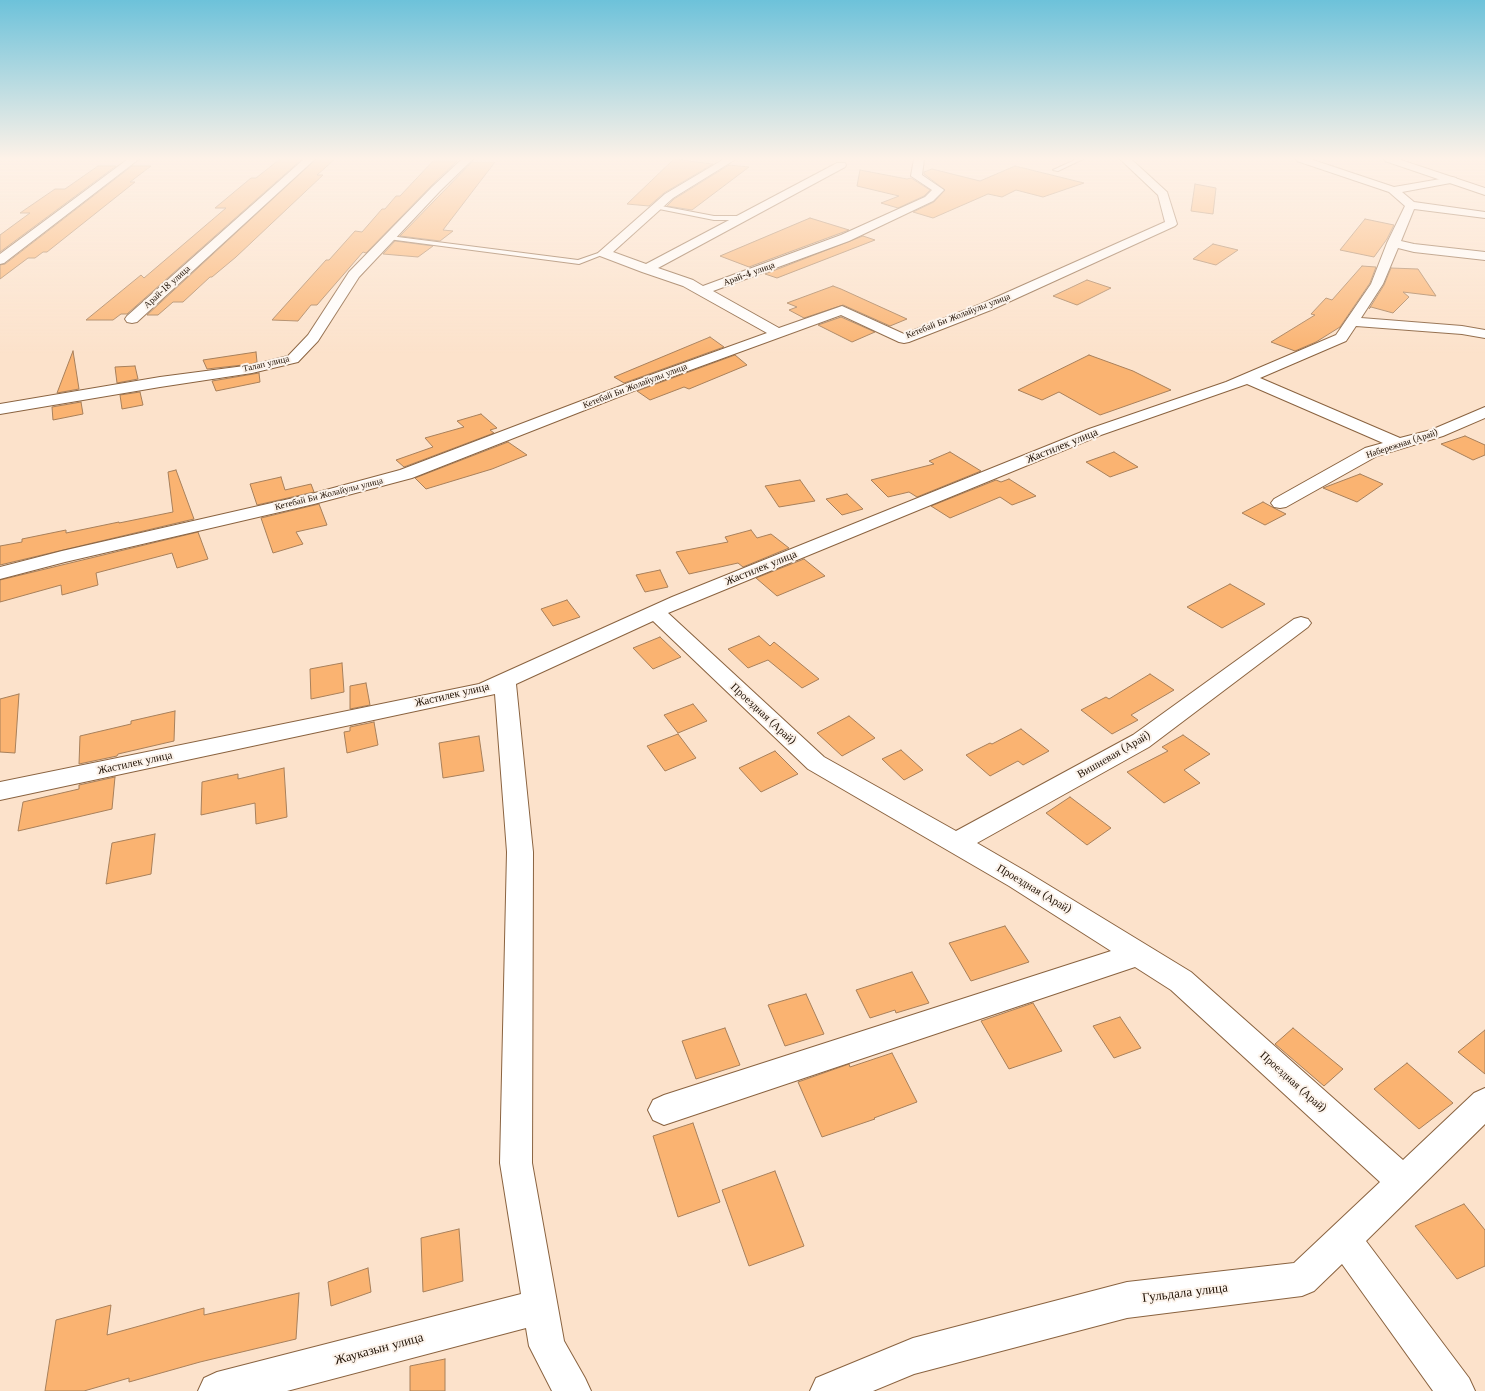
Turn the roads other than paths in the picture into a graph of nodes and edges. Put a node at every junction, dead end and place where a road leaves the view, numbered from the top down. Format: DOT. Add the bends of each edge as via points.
graph roads {
  1 [pos="48,224"];
  2 [pos="238,224"];
  3 [pos="403,224"];
  4 [pos="637,224"];
  5 [pos="729,224"];
  6 [pos="875,224"];
  7 [pos="1170,224"];
  8 [pos="1402,224"];
  9 [pos="390,238"];
  10 [pos="1393,244"];
  11 [pos="604,253"];
  12 [pos="1485,256"];
  13 [pos="0,260"];
  14 [pos="646,269"];
  15 [pos="702,291"];
  16 [pos="132,319"];
  17 [pos="1352,322"];
  18 [pos="778,333"];
  19 [pos="1485,334"];
  20 [pos="1247,378"];
  21 [pos="0,409"];
  22 [pos="1485,412"];
  23 [pos="1399,444"];
  24 [pos="1280,503"];
  25 [pos="0,573"];
  26 [pos="655,612"];
  27 [pos="1301,623"];
  28 [pos="505,680"];
  29 [pos="0,791"];
  30 [pos="956,844"];
  31 [pos="1138,954"];
  32 [pos="1485,1103"];
  33 [pos="664,1110"];
  34 [pos="1403,1182"];
  35 [pos="1344,1239"];
  36 [pos="541,1306"];
  37 [pos="217,1391"];
  38 [pos="572,1391"];
  39 [pos="829,1391"];
  40 [pos="1456,1391"];
  1 -- 13 [label="street"];
  2 -- 16 [label="street, Арай-18 улица"];
  3 -- 9 [label="street, Талап улица"];
  4 -- 11 [label="street"];
  5 -- 14 [label="street"];
  6 -- 15 [label="street, Арай-4 улица" via="845,238"];
  7 -- 18 [label="street, Кетебай Би Жолайулы улица" via="986,307 904,339 842,310"];
  8 -- 10 [label="street, Жастилек улица"];
  9 -- 11 [label="lane" via="579,262"];
  9 -- 21 [label="street, Талап улица" via="354,275 313,338 293,359 252,369"];
  10 -- 12 [label="street"];
  10 -- 17 [label="street, Жастилек улица" via="1377,284"];
  11 -- 14 [label="street"];
  14 -- 15 [label="street" via="688,283"];
  15 -- 18 [label="street"];
  17 -- 19 [label="street"];
  17 -- 20 [label="street, Жастилек улица" via="1341,338"];
  18 -- 25 [label="street, Кетебай Би Жолайулы улица" via="406,474 314,499"];
  20 -- 23 [label="street"];
  20 -- 26 [label="street, Жастилек улица" via="1095,432"];
  22 -- 23 [label="street, Набережная (Арай)" via="1437,433"];
  23 -- 24 [label="street, Набережная (Арай)" via="1371,452"];
  26 -- 28 [label="street, Жастилек улица"];
  26 -- 30 [label="street, Проездная (Арай)" via="816,763"];
  27 -- 30 [label="street, Вишневая (Арай)" via="1141,741"];
  28 -- 29 [label="street, Жастилек улица" via="485,690"];
  28 -- 36 [label="street" via="520,852 516,1163"];
  30 -- 31 [label="street, Проездная (Арай)" via="1018,879"];
  31 -- 33 [label="street"];
  31 -- 34 [label="street, Проездная (Арай)" via="1181,981"];
  32 -- 34 [label="street, Гульдала улица"];
  34 -- 35 [label="street, Гульдала улица"];
  35 -- 39 [label="street, Гульдала улица" via="1302,1279 1126,1300 913,1356"];
  35 -- 40 [label="street"];
  36 -- 37 [label="street, Жауказын улица"];
  36 -- 38 [label="street" via="547,1346"];
}
